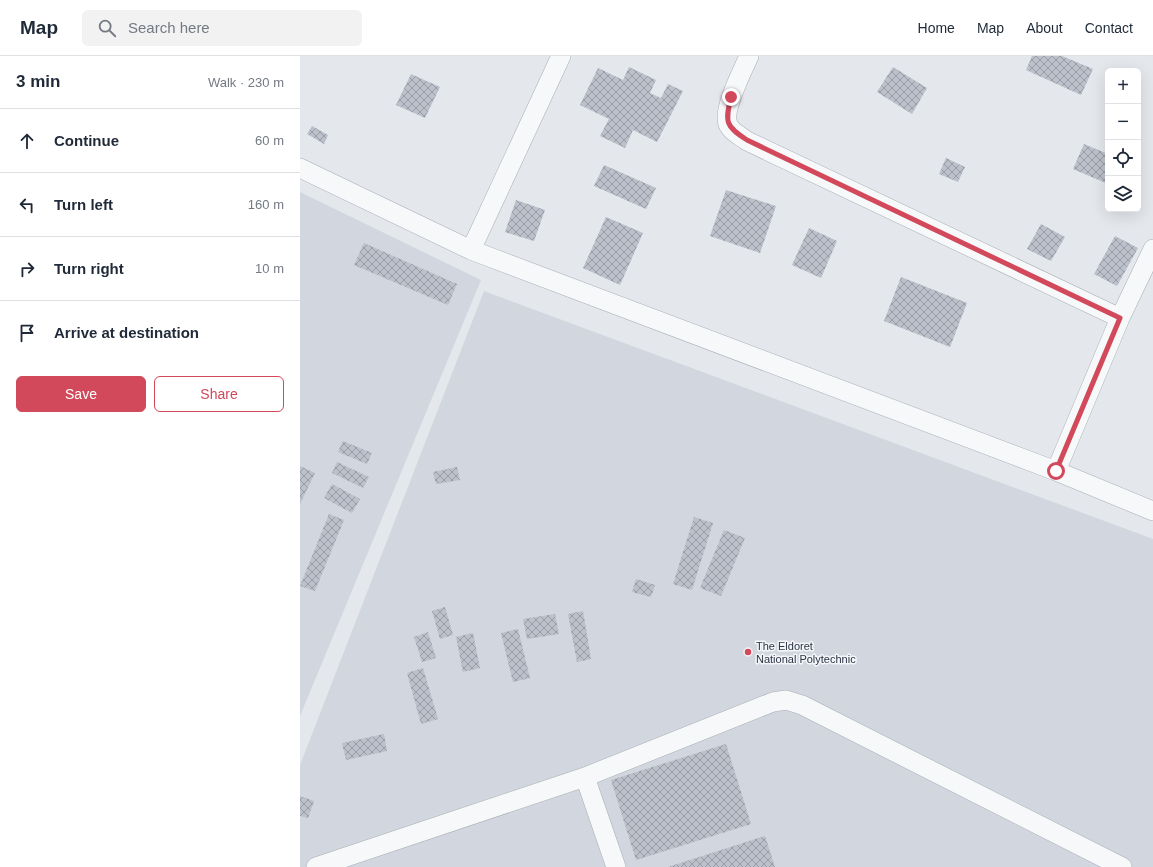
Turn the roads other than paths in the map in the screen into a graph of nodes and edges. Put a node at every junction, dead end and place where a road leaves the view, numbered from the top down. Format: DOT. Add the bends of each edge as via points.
graph roads {
  1 [pos="561,56"];
  2 [pos="749,56"];
  3 [pos="300,168"];
  4 [pos="1153,249"];
  5 [pos="471,250"];
  6 [pos="1120,318"];
  7 [pos="1056,471"];
  8 [pos="1153,511"];
  9 [pos="586,777"];
  10 [pos="316,867"];
  11 [pos="616,867"];
  12 [pos="1122,867"];
  1 -- 5 [label="street"];
  2 -- 6 [label="street" via="731,97 728,111 728,124 735,133"];
  3 -- 5 [label="street"];
  4 -- 6 [label="street"];
  5 -- 7 [label="street"];
  6 -- 7 [label="street"];
  7 -- 8 [label="street"];
  9 -- 10 [label="street"];
  9 -- 11 [label="street"];
  9 -- 12 [label="street" via="773,702 786,700 802,705"];
}
